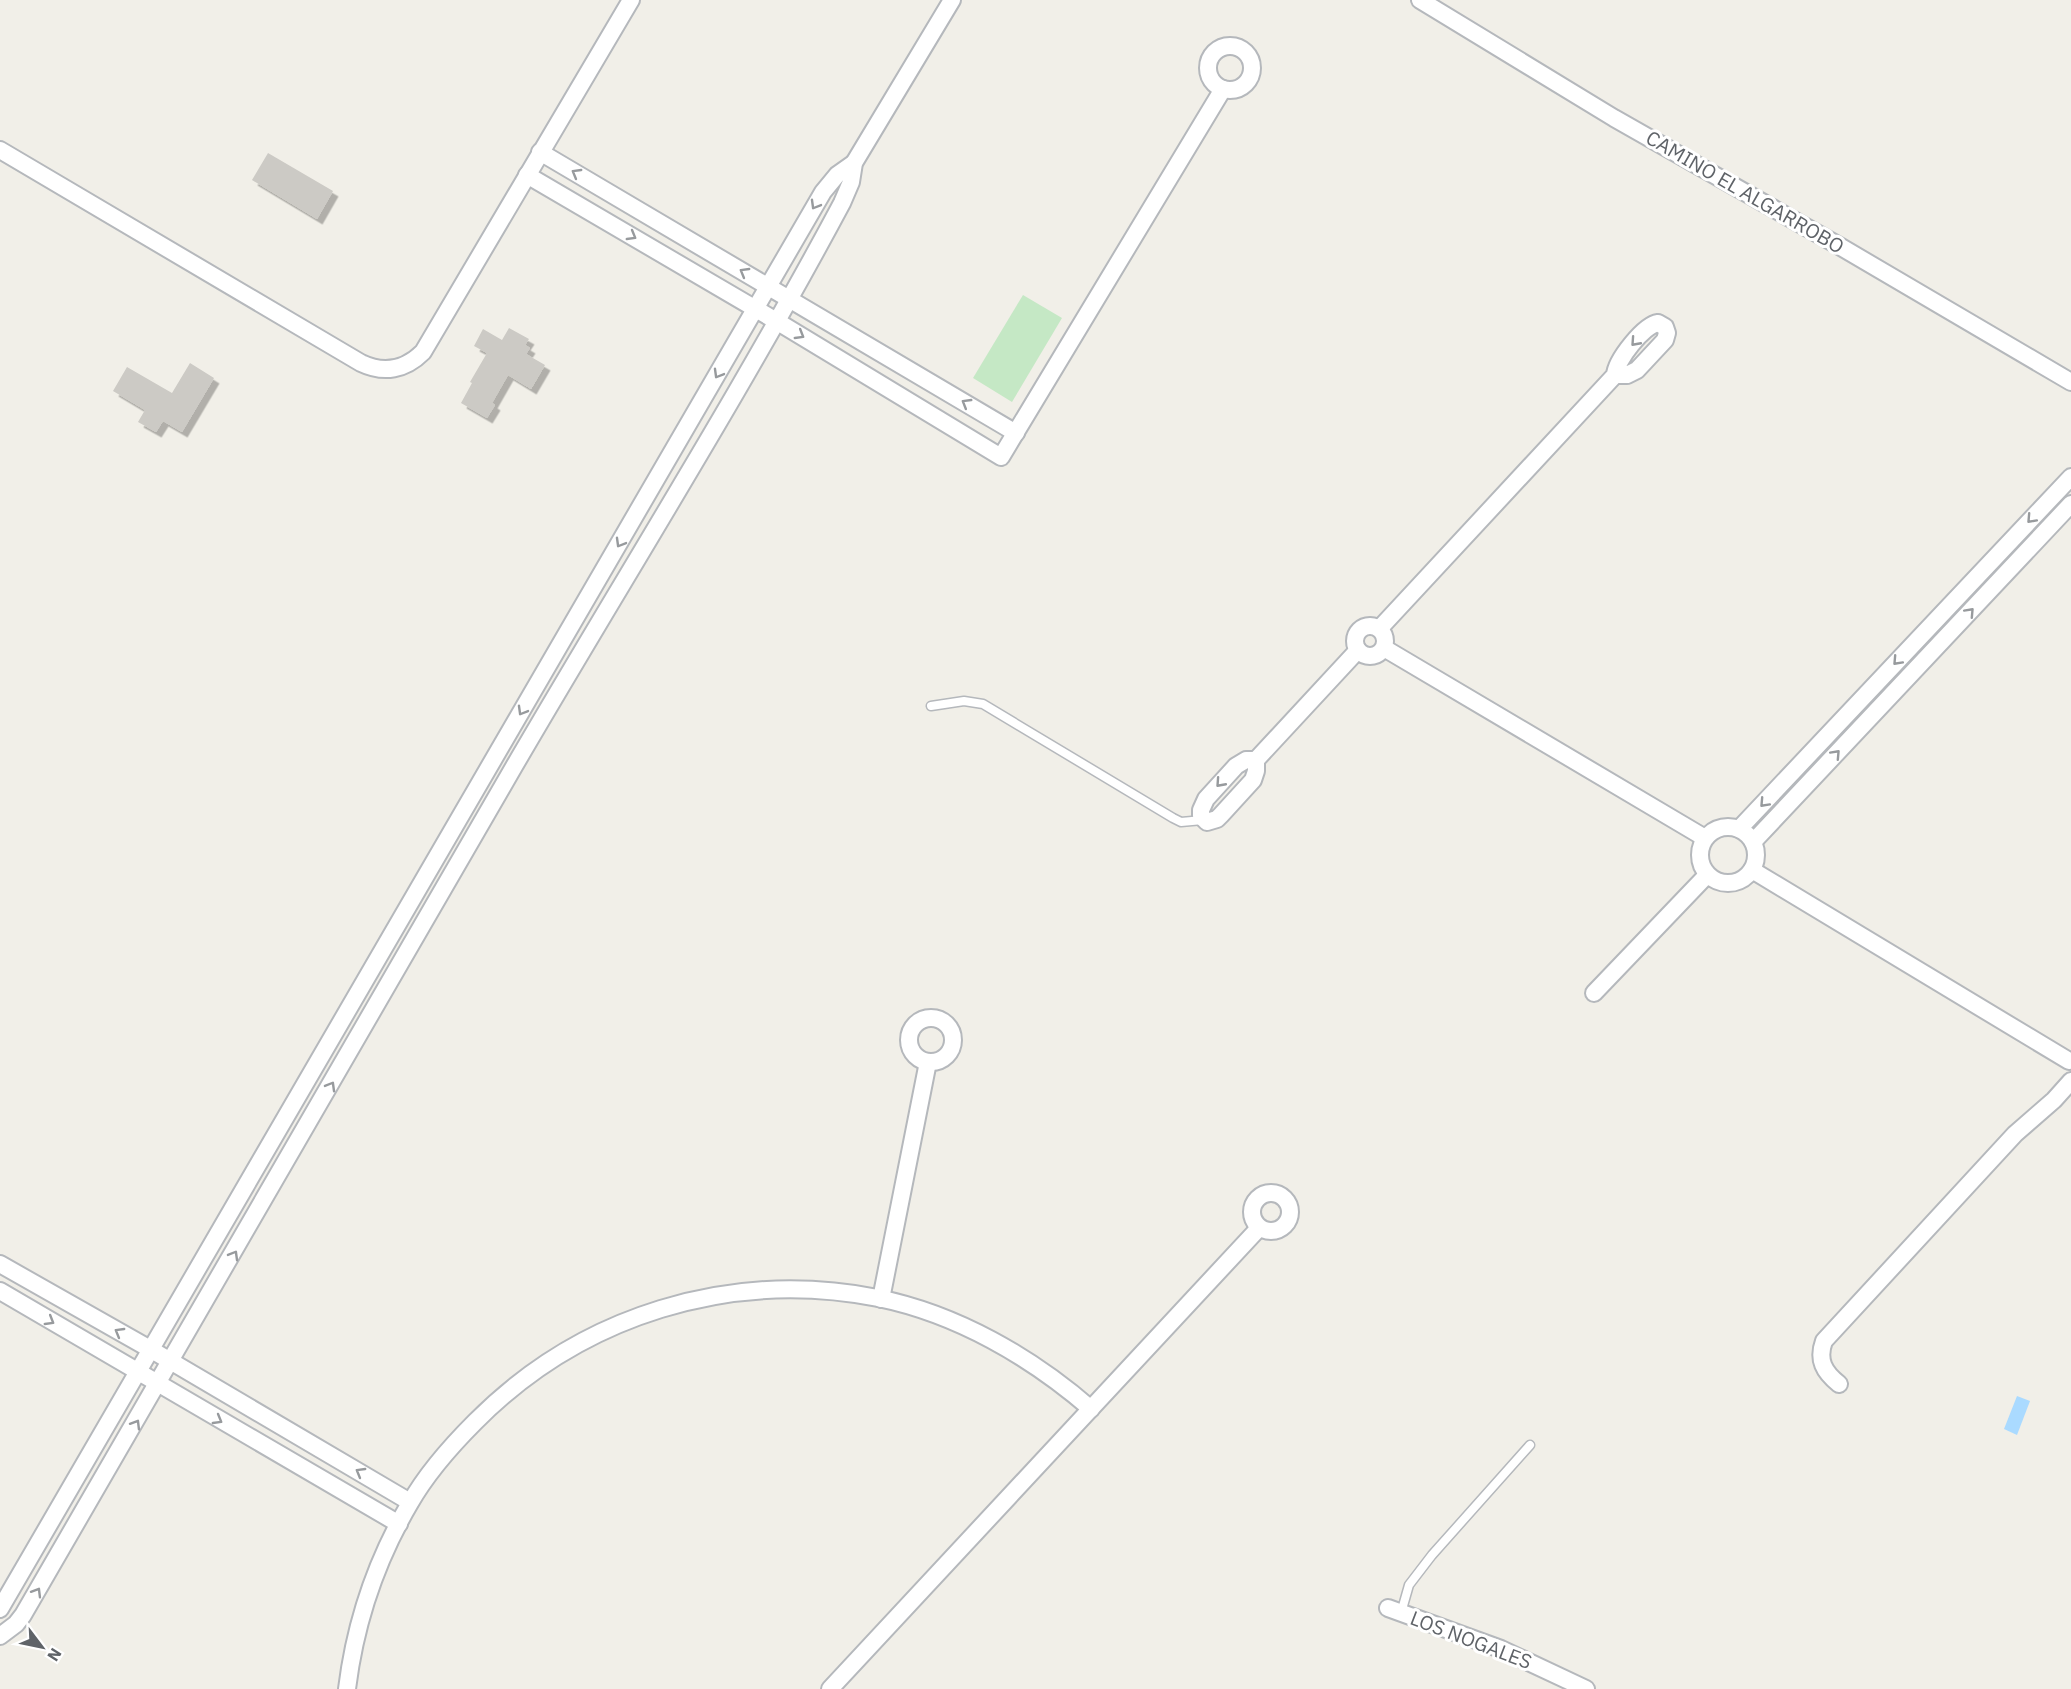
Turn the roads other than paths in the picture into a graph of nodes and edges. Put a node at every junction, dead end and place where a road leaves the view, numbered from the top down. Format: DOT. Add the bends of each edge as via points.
graph roads {
  1 [pos="631,0"];
  2 [pos="952,0"];
  3 [pos="1420,0"];
  4 [pos="1223,89"];
  5 [pos="0,150"];
  6 [pos="540,152"];
  7 [pos="854,163"];
  8 [pos="527,175"];
  9 [pos="768,286"];
  10 [pos="791,299"];
  11 [pos="756,309"];
  12 [pos="778,322"];
  13 [pos="1615,375"];
  14 [pos="2071,382"];
  15 [pos="1016,433"];
  16 [pos="2071,477"];
  17 [pos="2071,504"];
  18 [pos="1380,628"];
  19 [pos="1384,648"];
  20 [pos="1358,650"];
  21 [pos="931,706"];
  22 [pos="1204,820"];
  23 [pos="1739,829"];
  24 [pos="1705,838"];
  25 [pos="1753,842"];
  26 [pos="1752,870"];
  27 [pos="1707,875"];
  28 [pos="1594,993"];
  29 [pos="2070,1060"];
  30 [pos="928,1062"];
  31 [pos="2071,1081"];
  32 [pos="1259,1228"];
  33 [pos="0,1264"];
  34 [pos="0,1291"];
  35 [pos="881,1299"];
  36 [pos="150,1349"];
  37 [pos="172,1362"];
  38 [pos="137,1372"];
  39 [pos="1839,1384"];
  40 [pos="159,1385"];
  41 [pos="1091,1409"];
  42 [pos="1530,1445"];
  43 [pos="410,1502"];
  44 [pos="399,1524"];
  45 [pos="0,1609"];
  46 [pos="1394,1610"];
  47 [pos="0,1636"];
  48 [pos="347,1689"];
  49 [pos="830,1689"];
  50 [pos="1586,1689"];
  1 -- 6 [label="street"];
  2 -- 7 [label="street"];
  3 -- 14 [label="street, CAMINO EL ALGARROBO" via="1614,118"];
  4 -- 15 [label="street"];
  5 -- 8 [label="street" via="378,370 406,365 423,352"];
  6 -- 8 [label="street"];
  9 -- 6 [label="street, one-way"];
  7 -- 9 [label="street, one-way" via="823,192"];
  7 -- 10 [label="street" via="847,193"];
  8 -- 11 [label="street, one-way"];
  9 -- 10 [label="street"];
  9 -- 11 [label="street"];
  10 -- 12 [label="street"];
  15 -- 10 [label="street, one-way"];
  11 -- 12 [label="street"];
  11 -- 36 [label="street, one-way"];
  12 -- 15 [label="street, one-way" via="1001,457"];
  37 -- 12 [label="street, one-way" via="508,777"];
  13 -- 18 [label="street"];
  16 -- 23 [label="street, one-way"];
  25 -- 17 [label="street, one-way"];
  18 -- 19 [label="street"];
  18 -- 20 [label="street" via="1369,625 1359,630 1355,640"];
  19 -- 20 [label="street" via="1372,656"];
  19 -- 24 [label="street"];
  20 -- 22 [label="street" via="1256,760 1241,762 1206,799 1201,810"];
  21 -- 22 [label="lane" via="964,700 983,704 1173,818 1181,822"];
  23 -- 24 [label="street" via="1720,828"];
  23 -- 25 [label="street"];
  24 -- 27 [label="street" via="1699,857"];
  25 -- 26 [label="street"];
  26 -- 27 [label="street" via="1731,884"];
  26 -- 29 [label="street"];
  27 -- 28 [label="street"];
  29 -- 31 [label="street" via="2066,1071"];
  30 -- 35 [label="street"];
  31 -- 39 [label="street" via="2014,1134 1824,1341 1821,1362"];
  32 -- 41 [label="street"];
  36 -- 33 [label="street, one-way"];
  34 -- 38 [label="street, one-way"];
  35 -- 41 [label="street" via="958,1324 1005,1347 1048,1374"];
  35 -- 43 [label="street" via="822,1290 764,1290 705,1298 615,1325 558,1354 506,1392 448,1451"];
  36 -- 37 [label="street"];
  36 -- 38 [label="street"];
  37 -- 40 [label="street"];
  43 -- 37 [label="street, one-way"];
  38 -- 40 [label="street"];
  38 -- 45 [label="street"];
  40 -- 44 [label="street, one-way"];
  47 -- 40 [label="street, one-way" via="23,1615"];
  41 -- 49 [label="street"];
  42 -- 46 [label="lane" via="1426,1563"];
  43 -- 44 [label="street"];
  44 -- 48 [label="street" via="380,1561"];
  46 -- 50 [label="street, LOS NOGALES" via="1501,1648"];
}
